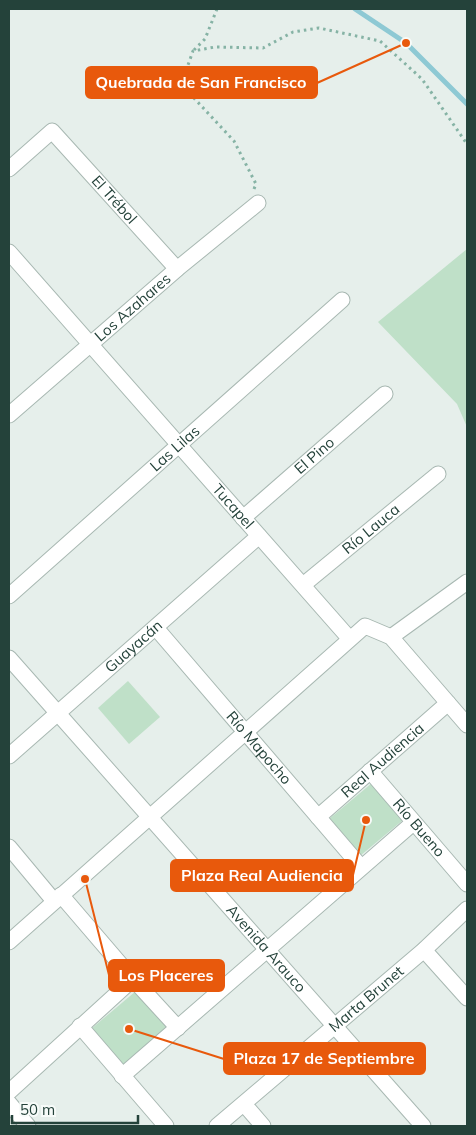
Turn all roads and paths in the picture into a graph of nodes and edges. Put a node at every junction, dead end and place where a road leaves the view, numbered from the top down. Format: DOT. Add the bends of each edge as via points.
graph roads {
  1 [pos="217,9"];
  2 [pos="193,51"];
  3 [pos="467,144"];
  4 [pos="9,169"];
  5 [pos="258,203"];
  6 [pos="246,213"];
  7 [pos="9,252"];
  8 [pos="177,270"];
  9 [pos="342,300"];
  10 [pos="90,344"];
  11 [pos="385,394"];
  12 [pos="9,415"];
  13 [pos="178,444"];
  14 [pos="438,474"];
  15 [pos="243,518"];
  16 [pos="259,536"];
  17 [pos="467,582"];
  18 [pos="303,585"];
  19 [pos="9,596"];
  20 [pos="156,628"];
  21 [pos="391,637"];
  22 [pos="349,638"];
  23 [pos="9,658"];
  24 [pos="448,703"];
  25 [pos="57,713"];
  26 [pos="466,720"];
  27 [pos="244,731"];
  28 [pos="9,756"];
  29 [pos="370,772"];
  30 [pos="149,816"];
  31 [pos="318,817"];
  32 [pos="413,823"];
  33 [pos="9,848"];
  34 [pos="361,867"];
  35 [pos="467,884"];
  36 [pos="58,898"];
  37 [pos="467,909"];
  38 [pos="9,942"];
  39 [pos="424,950"];
  40 [pos="268,951"];
  41 [pos="133,979"];
  42 [pos="467,998"];
  43 [pos="334,1025"];
  44 [pos="80,1026"];
  45 [pos="178,1028"];
  46 [pos="122,1076"];
  47 [pos="9,1092"];
  48 [pos="9,1103"];
  49 [pos="244,1104"];
  50 [pos="28,1126"];
  51 [pos="166,1126"];
  52 [pos="218,1126"];
  53 [pos="263,1126"];
  54 [pos="423,1126"];
  1 -- 2 [label="path" via="206,38"];
  2 -- 3 [label="path" via="215,47 262,48 293,32 319,28 380,40 422,79"];
  2 -- 6 [label="path" via="184,78 193,97 234,141 256,184"];
  4 -- 8 [label="street, El Trébol" via="52,131"];
  5 -- 6 [label="street, Los Azahares"];
  6 -- 8 [label="street, Los Azahares"];
  7 -- 10 [label="street, Tucapel"];
  8 -- 10 [label="street, Los Azahares"];
  9 -- 13 [label="street, Las Lilas"];
  10 -- 12 [label="street, Los Azahares"];
  10 -- 13 [label="street, Tucapel"];
  11 -- 15 [label="street, El Pino"];
  13 -- 15 [label="street, Tucapel"];
  13 -- 19 [label="street, Las Lilas"];
  14 -- 18 [label="street, Río Lauca"];
  15 -- 16 [label="street, Tucapel"];
  16 -- 18 [label="street, Tucapel"];
  16 -- 20 [label="street, Guayacán"];
  17 -- 21 [label="street"];
  18 -- 22 [label="street, Tucapel"];
  20 -- 25 [label="street, Guayacán"];
  20 -- 27 [label="street, Río Mapocho"];
  21 -- 22 [label="street" via="365,626"];
  21 -- 24 [label="street"];
  22 -- 27 [label="street"];
  23 -- 25 [label="street, Avenida Arauco"];
  24 -- 26 [label="street"];
  24 -- 29 [label="street, Real Audiencia"];
  25 -- 28 [label="street, Guayacán"];
  25 -- 30 [label="street, Avenida Arauco"];
  27 -- 30 [label="street"];
  27 -- 31 [label="street, Río Mapocho"];
  29 -- 31 [label="street, Real Audiencia"];
  29 -- 32 [label="street, Río Bueno"];
  30 -- 36 [label="street"];
  30 -- 40 [label="street, Avenida Arauco"];
  31 -- 34 [label="street, Río Mapocho"];
  32 -- 34 [label="street"];
  32 -- 35 [label="street, Río Bueno"];
  33 -- 36 [label="street"];
  34 -- 40 [label="street"];
  36 -- 38 [label="street"];
  36 -- 41 [label="street"];
  37 -- 39 [label="street, Marta Brunet"];
  39 -- 42 [label="street"];
  39 -- 43 [label="street, Marta Brunet"];
  40 -- 43 [label="street, Avenida Arauco"];
  40 -- 45 [label="street"];
  41 -- 44 [label="street"];
  41 -- 45 [label="street"];
  43 -- 49 [label="street, Marta Brunet"];
  43 -- 54 [label="street, Avenida Arauco"];
  44 -- 46 [label="street"];
  44 -- 47 [label="street"];
  45 -- 46 [label="street"];
  46 -- 51 [label="street"];
  48 -- 50 [label="street"];
  49 -- 52 [label="street, Marta Brunet"];
  49 -- 53 [label="street"];
}
